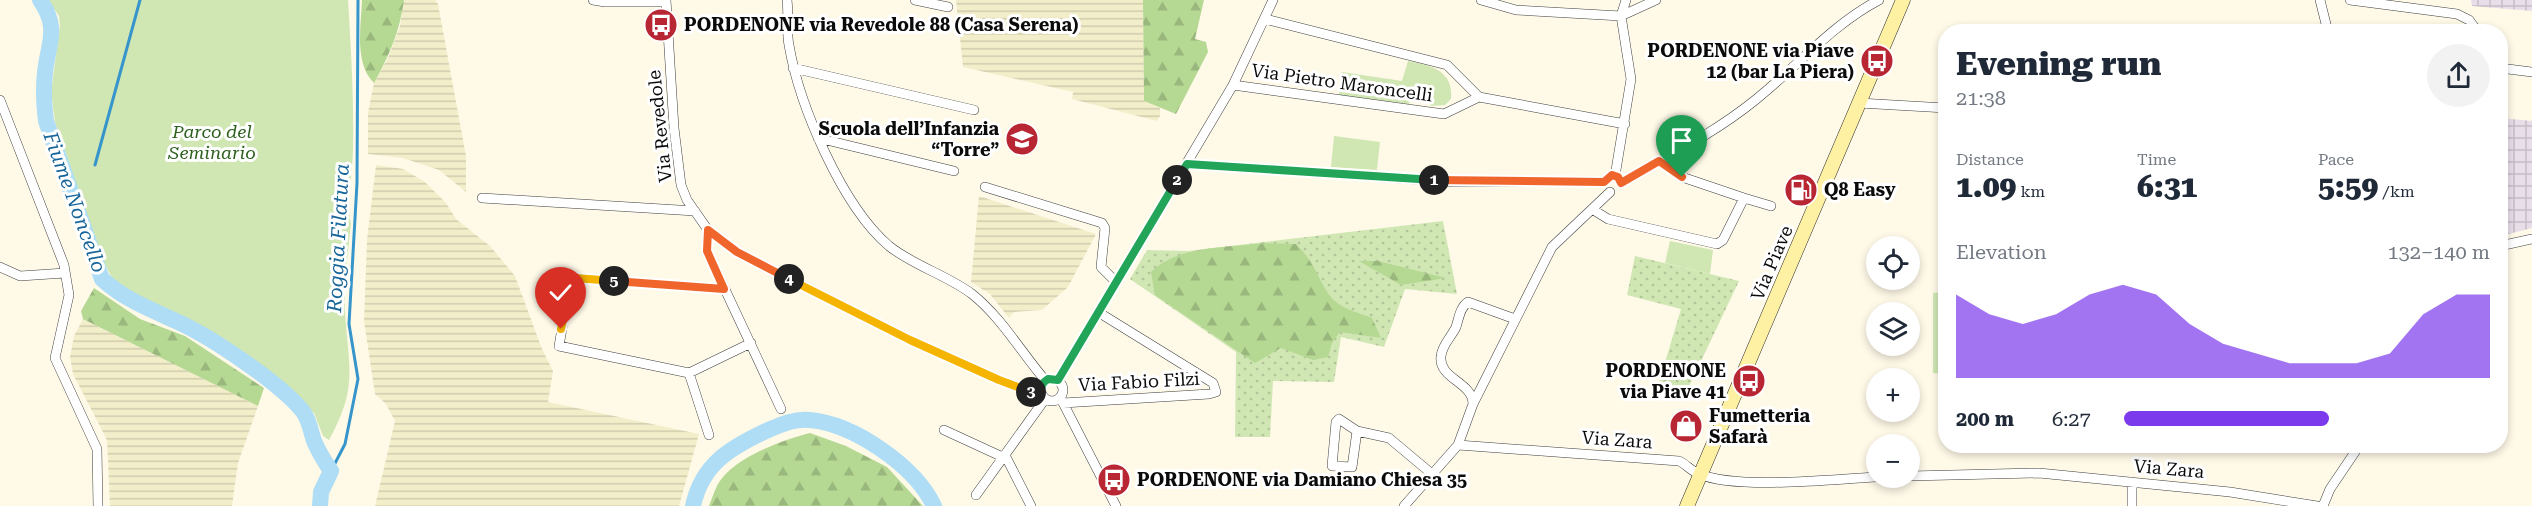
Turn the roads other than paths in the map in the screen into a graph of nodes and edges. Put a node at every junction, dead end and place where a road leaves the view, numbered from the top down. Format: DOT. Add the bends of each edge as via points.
graph roads {
  1 [pos="593,0"];
  2 [pos="788,0"];
  3 [pos="915,0"];
  4 [pos="1273,0"];
  5 [pos="1481,0"];
  6 [pos="1626,0"];
  7 [pos="1656,0"];
  8 [pos="1903,0"];
  9 [pos="2320,0"];
  10 [pos="2350,0"];
  11 [pos="666,1"];
  12 [pos="1877,1"];
  13 [pos="948,7"];
  14 [pos="1621,16"];
  15 [pos="1265,19"];
  16 [pos="2326,24"];
  17 [pos="2472,24"];
  18 [pos="793,68"];
  19 [pos="2508,69"];
  20 [pos="2532,72"];
  21 [pos="1233,85"];
  22 [pos="1479,97"];
  23 [pos="0,100"];
  24 [pos="1859,103"];
  25 [pos="1938,108"];
  26 [pos="974,110"];
  27 [pos="1625,124"];
  28 [pos="818,138"];
  29 [pos="1659,161"];
  30 [pos="1187,164"];
  31 [pos="954,171"];
  32 [pos="1618,180"];
  33 [pos="1604,182"];
  34 [pos="986,187"];
  35 [pos="1610,192"];
  36 [pos="482,198"];
  37 [pos="1744,198"];
  38 [pos="1771,206"];
  39 [pos="1592,209"];
  40 [pos="694,211"];
  41 [pos="708,230"];
  42 [pos="2532,239"];
  43 [pos="2508,244"];
  44 [pos="0,267"];
  45 [pos="65,273"];
  46 [pos="1116,282"];
  47 [pos="724,289"];
  48 [pos="1098,312"];
  49 [pos="1515,319"];
  50 [pos="751,343"];
  51 [pos="689,373"];
  52 [pos="1045,380"];
  53 [pos="1058,380"];
  54 [pos="1043,395"];
  55 [pos="1062,400"];
  56 [pos="1473,404"];
  57 [pos="781,409"];
  58 [pos="944,430"];
  59 [pos="1357,431"];
  60 [pos="709,435"];
  61 [pos="1458,445"];
  62 [pos="2354,453"];
  63 [pos="1003,457"];
  64 [pos="1432,474"];
  65 [pos="1700,474"];
  66 [pos="1920,476"];
  67 [pos="1866,477"];
  68 [pos="2132,482"];
  69 [pos="976,495"];
  70 [pos="98,506"];
  71 [pos="1031,506"];
  72 [pos="1116,506"];
  73 [pos="1404,506"];
  74 [pos="1687,506"];
  75 [pos="2132,506"];
  76 [pos="2317,506"];
  77 [pos="2323,506"];
  1 -- 11 [label="street"];
  2 -- 18 [label="street" via="788,42"];
  3 -- 13 [label="street"];
  4 -- 15 [label="street"];
  5 -- 14 [label="street" via="1516,10"];
  6 -- 14 [label="street"];
  7 -- 14 [label="street"];
  8 -- 24 [label="street, Via Piave"];
  9 -- 16 [label="street"];
  10 -- 17 [label="street" via="2460,15"];
  11 -- 40 [label="street, Via Revedole" via="680,174"];
  12 -- 29 [label="street" via="1822,40 1753,102"];
  14 -- 27 [label="street" via="1631,79"];
  15 -- 21 [label="street"];
  15 -- 22 [label="street" via="1447,65"];
  18 -- 26 [label="street"];
  18 -- 28 [label="street"];
  19 -- 20 [label="street"];
  21 -- 22 [label="street, Via Pietro Maroncelli" via="1444,114"];
  21 -- 30 [label="street"];
  22 -- 27 [label="street"];
  23 -- 45 [label="street" via="53,232"];
  24 -- 25 [label="street"];
  24 -- 65 [label="street, Via Piave"];
  27 -- 32 [label="street"];
  28 -- 31 [label="street"];
  28 -- 52 [label="street" via="870,228 890,247 984,304"];
  29 -- 32 [label="street"];
  29 -- 37 [label="street" via="1682,177"];
  30 -- 33 [label="street" via="1454,182"];
  30 -- 46 [label="street"];
  32 -- 33 [label="street" via="1607,177"];
  32 -- 35 [label="street" via="1617,190"];
  33 -- 35 [label="street"];
  34 -- 46 [label="street" via="1102,223 1105,228 1101,267"];
  35 -- 39 [label="street"];
  36 -- 40 [label="street"];
  37 -- 38 [label="street"];
  37 -- 39 [label="street" via="1723,240 1717,244 1608,219"];
  39 -- 49 [label="street" via="1552,247"];
  40 -- 41 [label="street, Via Revedole"];
  41 -- 47 [label="street" via="707,251"];
  41 -- 54 [label="street, Via Revedole" via="737,252 910,340"];
  42 -- 43 [label="street"];
  44 -- 45 [label="street" via="20,276"];
  45 -- 70 [label="street" via="69,295 55,358 97,449"];
  46 -- 48 [label="street"];
  47 -- 50 [label="street"];
  47 -- 51 [label="street" via="550,276 565,311 559,346"];
  48 -- 53 [label="street"];
  48 -- 55 [label="street, Via Fabio Filzi" via="1213,383 1216,392"];
  49 -- 56 [label="street"];
  49 -- 56 [label="street" via="1471,303 1462,308 1442,351 1441,362 1447,373 1471,394"];
  50 -- 51 [label="street"];
  50 -- 57 [label="street"];
  51 -- 60 [label="street"];
  52 -- 53 [label="street"];
  52 -- 54 [label="street"];
  53 -- 55 [label="street" via="1063,389"];
  54 -- 55 [label="street" via="1053,401"];
  54 -- 63 [label="street"];
  55 -- 72 [label="street"];
  56 -- 61 [label="street"];
  58 -- 63 [label="street"];
  59 -- 59 [label="street" via="1343,420 1336,422 1332,466 1352,467"];
  59 -- 64 [label="street" via="1389,438"];
  61 -- 64 [label="street"];
  61 -- 65 [label="street, Via Zara" via="1679,461"];
  62 -- 77 [label="street"];
  63 -- 69 [label="street"];
  63 -- 71 [label="street" via="1010,463"];
  64 -- 73 [label="street"];
  65 -- 67 [label="street, Via Zara" via="1762,482"];
  65 -- 74 [label="street, Via Piave"];
  66 -- 68 [label="street, Via Zara" via="2039,472"];
  68 -- 75 [label="street"];
  68 -- 76 [label="street, Via Zara"];
}
